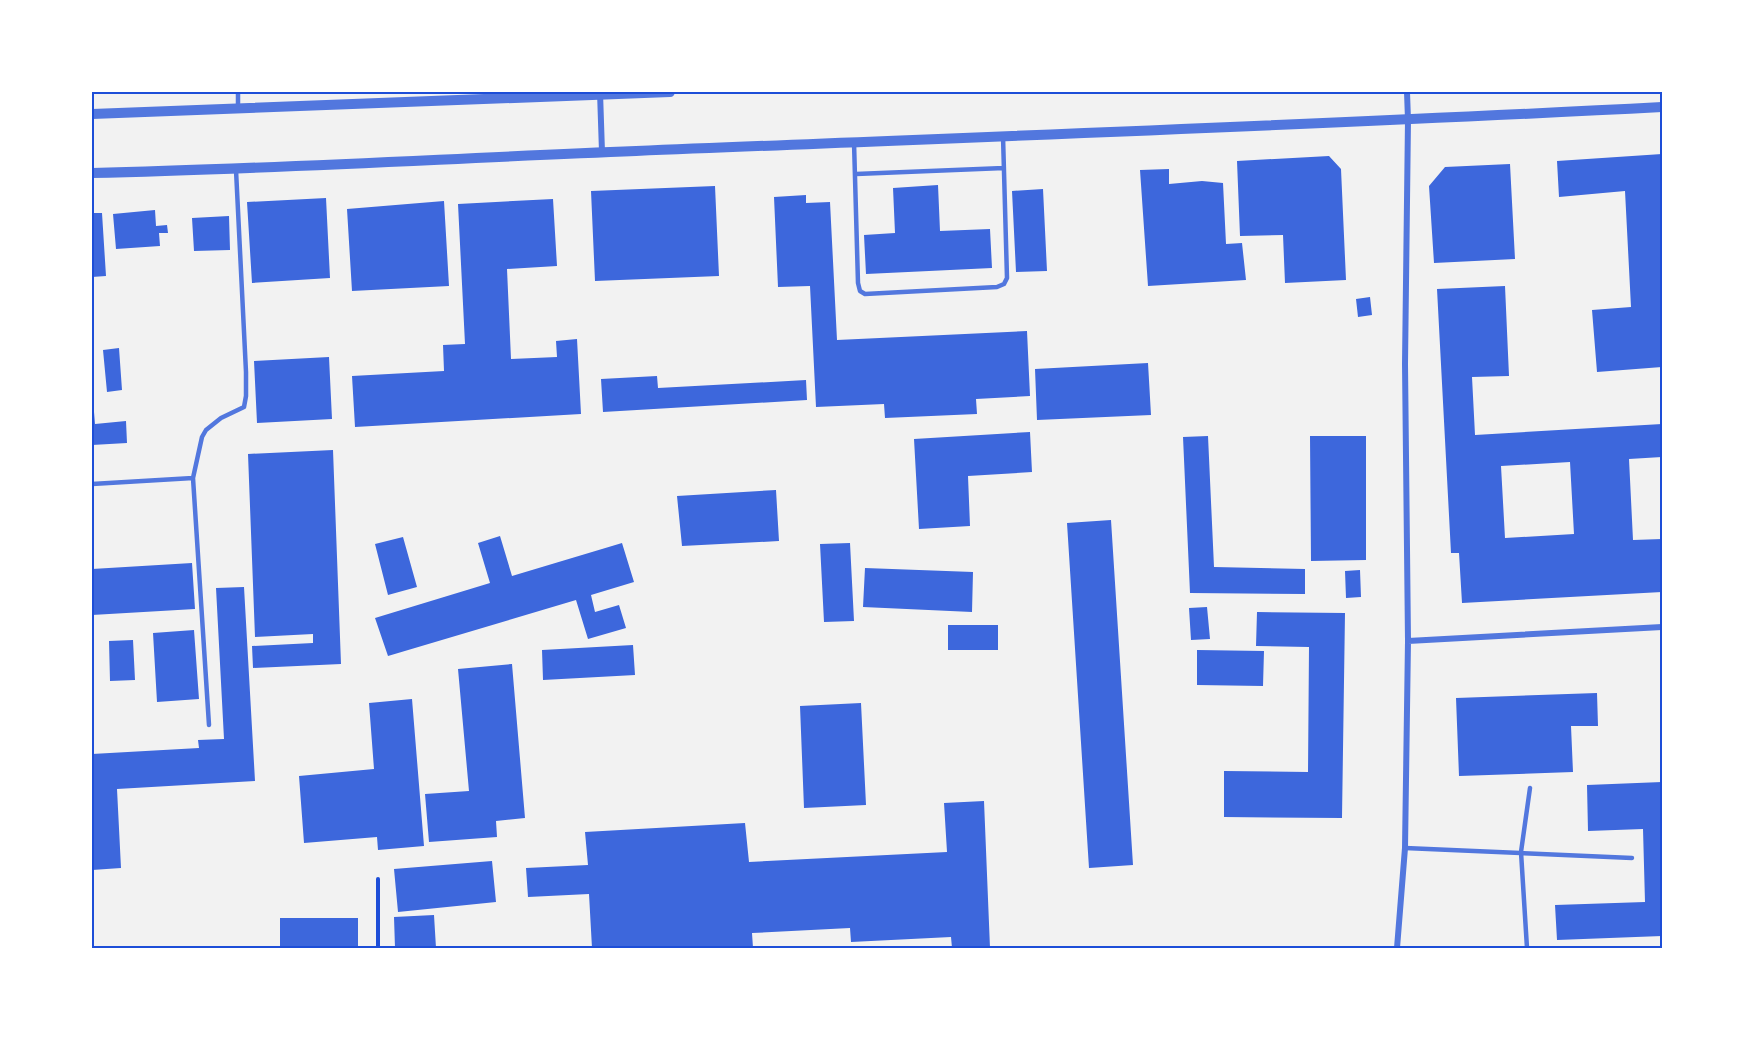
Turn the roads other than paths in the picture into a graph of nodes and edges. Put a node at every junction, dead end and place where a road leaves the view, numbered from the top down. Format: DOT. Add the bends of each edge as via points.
graph roads {
  1 [pos="238,92"];
  2 [pos="670,92"];
  3 [pos="1407,92"];
  4 [pos="600,93"];
  5 [pos="1662,107"];
  6 [pos="238,108"];
  7 [pos="92,114"];
  8 [pos="1408,120"];
  9 [pos="1004,136"];
  10 [pos="855,142"];
  11 [pos="602,152"];
  12 [pos="1004,168"];
  13 [pos="236,170"];
  14 [pos="92,173"];
  15 [pos="856,174"];
  16 [pos="194,478"];
  17 [pos="92,484"];
  18 [pos="1662,627"];
  19 [pos="1408,641"];
  20 [pos="209,725"];
  21 [pos="1530,788"];
  22 [pos="1405,848"];
  23 [pos="1521,852"];
  24 [pos="1632,858"];
  25 [pos="1397,948"];
  26 [pos="1527,948"];
  1 -- 6 [label="lane"];
  2 -- 4 [label="street"];
  3 -- 8 [label="street"];
  4 -- 6 [label="street"];
  4 -- 11 [label="street"];
  5 -- 8 [label="street"];
  6 -- 7 [label="street"];
  8 -- 9 [label="street"];
  8 -- 19 [label="street"];
  9 -- 10 [label="street"];
  9 -- 12 [label="lane"];
  10 -- 11 [label="street"];
  10 -- 15 [label="lane"];
  11 -- 13 [label="street"];
  12 -- 15 [label="lane"];
  12 -- 15 [label="lane" via="1004,284 865,294 858,283"];
  13 -- 14 [label="street"];
  13 -- 16 [label="lane" via="245,404 206,430"];
  16 -- 17 [label="lane"];
  16 -- 20 [label="lane"];
  18 -- 19 [label="street"];
  19 -- 22 [label="street"];
  21 -- 23 [label="lane"];
  22 -- 23 [label="lane"];
  22 -- 25 [label="street"];
  23 -- 24 [label="lane"];
  23 -- 26 [label="lane"];
}
